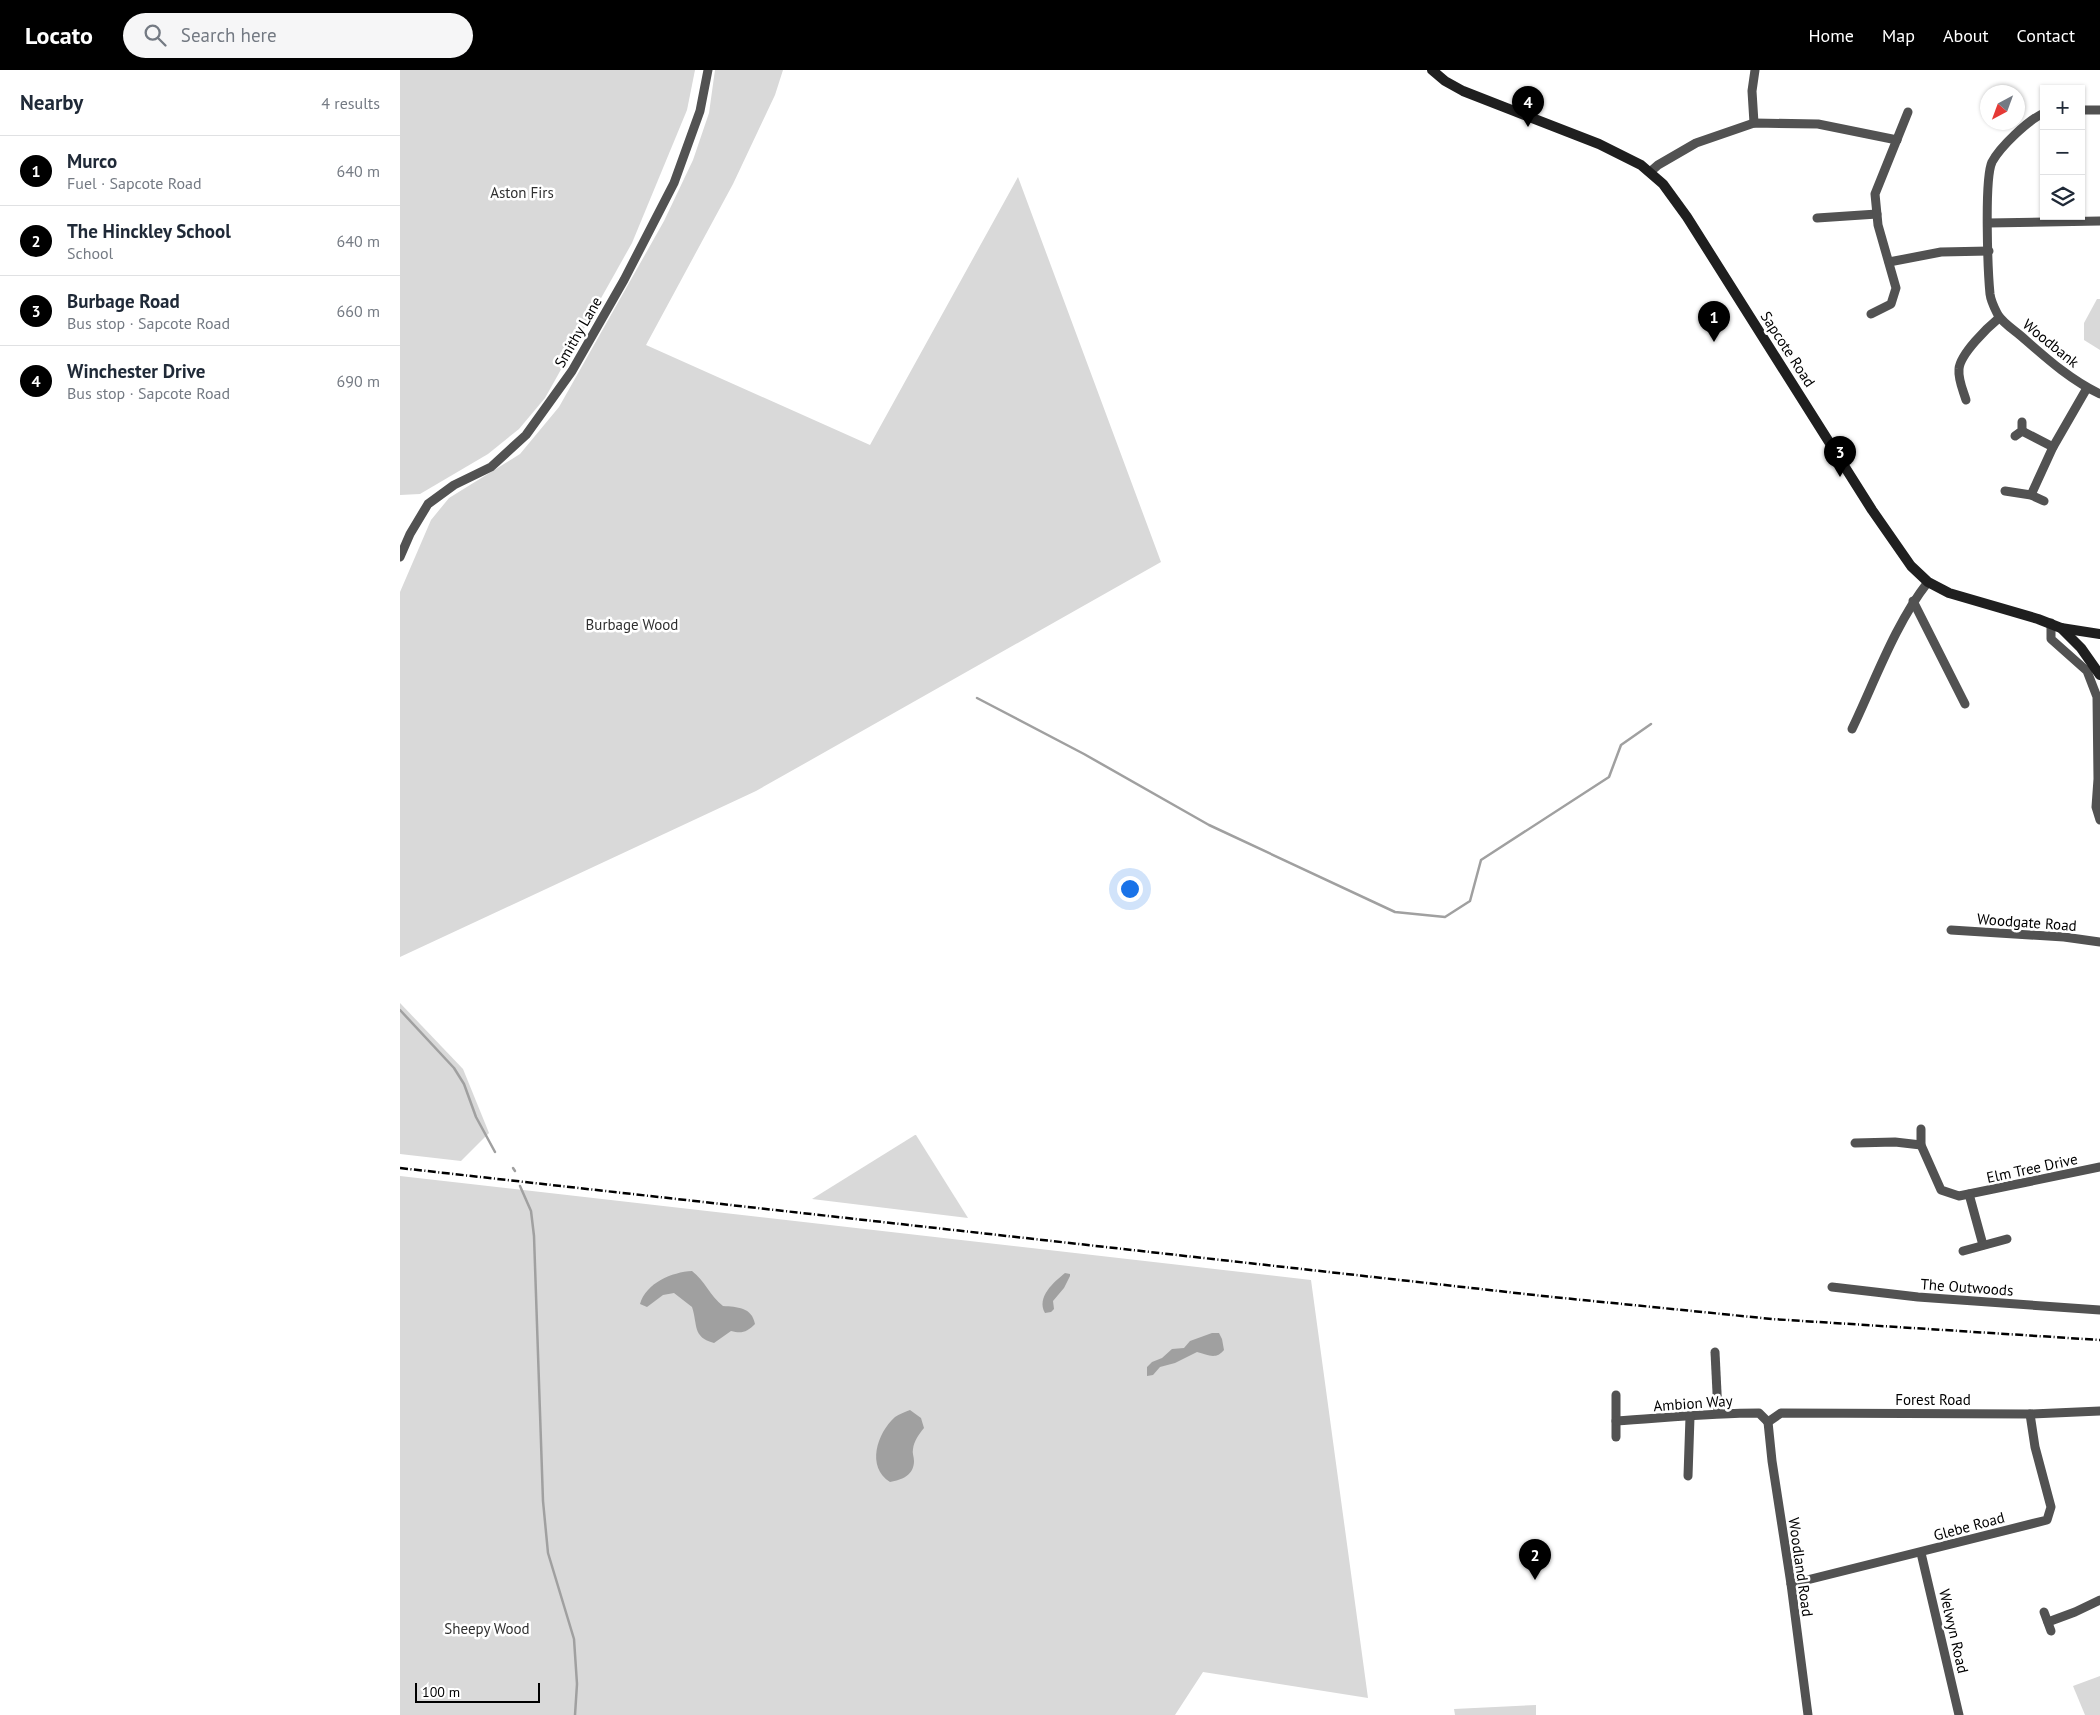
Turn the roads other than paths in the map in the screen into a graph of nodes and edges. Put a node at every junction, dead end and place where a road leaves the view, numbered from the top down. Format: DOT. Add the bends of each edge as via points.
graph roads {
  1 [pos="708,70"];
  2 [pos="1432,70"];
  3 [pos="1756,70"];
  4 [pos="2085,110"];
  5 [pos="2100,110"];
  6 [pos="1908,112"];
  7 [pos="2040,114"];
  8 [pos="1754,123"];
  9 [pos="1897,140"];
  10 [pos="1650,172"];
  11 [pos="1877,214"];
  12 [pos="1817,218"];
  13 [pos="2100,221"];
  14 [pos="1988,223"];
  15 [pos="1989,251"];
  16 [pos="1889,262"];
  17 [pos="1872,314"];
  18 [pos="1999,318"];
  19 [pos="2087,388"];
  20 [pos="2100,394"];
  21 [pos="1966,400"];
  22 [pos="2020,430"];
  23 [pos="2053,447"];
  24 [pos="2005,492"];
  25 [pos="2031,495"];
  26 [pos="2044,501"];
  27 [pos="400,557"];
  28 [pos="1928,582"];
  29 [pos="1913,600"];
  30 [pos="2056,626"];
  31 [pos="2100,634"];
  32 [pos="2099,668"];
  33 [pos="1965,704"];
  34 [pos="1852,729"];
  35 [pos="2100,820"];
  36 [pos="1951,930"];
  37 [pos="2100,942"];
  38 [pos="1921,1129"];
  39 [pos="1855,1143"];
  40 [pos="1921,1145"];
  41 [pos="2100,1167"];
  42 [pos="1969,1194"];
  43 [pos="2007,1239"];
  44 [pos="1983,1245"];
  45 [pos="1963,1251"];
  46 [pos="1832,1287"];
  47 [pos="2100,1310"];
  48 [pos="1715,1352"];
  49 [pos="1616,1395"];
  50 [pos="2100,1410"];
  51 [pos="1718,1413"];
  52 [pos="2030,1414"];
  53 [pos="1690,1417"];
  54 [pos="1616,1421"];
  55 [pos="1768,1422"];
  56 [pos="1616,1437"];
  57 [pos="1688,1476"];
  58 [pos="1921,1553"];
  59 [pos="1791,1584"];
  60 [pos="2100,1600"];
  61 [pos="2044,1612"];
  62 [pos="1808,1715"];
  63 [pos="1959,1715"];
  1 -- 27 [label="street, Smithy Lane" via="700,111 674,183 572,371 526,435 491,467 454,485 428,504"];
  2 -- 10 [label="main road, Sapcote Road" via="1463,92 1599,144"];
  3 -- 8 [label="street" via="1752,91"];
  4 -- 5 [label="street"];
  6 -- 9 [label="street"];
  7 -- 14 [label="street" via="2024,126 1992,161 1988,178"];
  8 -- 9 [label="street" via="1818,124"];
  8 -- 10 [label="street" via="1696,143"];
  9 -- 11 [label="street" via="1875,194"];
  10 -- 28 [label="main road, Sapcote Road" via="1687,217 1872,510 1904,557"];
  11 -- 12 [label="street"];
  11 -- 16 [label="street"];
  13 -- 14 [label="street"];
  14 -- 15 [label="street"];
  15 -- 16 [label="street" via="1941,252"];
  15 -- 18 [label="street" via="1990,295"];
  16 -- 17 [label="street" via="1896,288 1891,304"];
  18 -- 19 [label="street, Woodbank" via="2049,361"];
  18 -- 21 [label="street" via="1987,328 1960,364 1959,377"];
  19 -- 20 [label="street, Woodbank"];
  19 -- 23 [label="street"];
  22 -- 23 [label="street"];
  23 -- 25 [label="street"];
  24 -- 25 [label="street"];
  25 -- 26 [label="street"];
  28 -- 29 [label="street"];
  28 -- 30 [label="main road, Sapcote Road" via="1949,593"];
  29 -- 33 [label="street"];
  29 -- 34 [label="street"];
  30 -- 31 [label="main road"];
  30 -- 32 [label="main road, Sapcote Road"];
  30 -- 35 [label="street" via="2051,639 2086,671 2097,696 2096,807"];
  36 -- 37 [label="street, Woodgate Road"];
  38 -- 40 [label="street"];
  39 -- 40 [label="street"];
  40 -- 42 [label="street, Elm Tree Drive" via="1940,1190 1960,1196"];
  41 -- 42 [label="street, Elm Tree Drive"];
  42 -- 44 [label="street"];
  43 -- 44 [label="street"];
  44 -- 45 [label="street"];
  46 -- 47 [label="street, The Outwoods" via="1918,1297"];
  48 -- 51 [label="street"];
  49 -- 54 [label="street"];
  50 -- 52 [label="street, Forest Road"];
  51 -- 53 [label="street, Ambion Way"];
  51 -- 55 [label="street, Ambion Way" via="1759,1413"];
  52 -- 55 [label="street, Forest Road" via="1781,1413"];
  52 -- 58 [label="street, Glebe Road" via="2051,1507 2048,1520"];
  53 -- 54 [label="street, Ambion Way"];
  53 -- 57 [label="street"];
  54 -- 56 [label="street"];
  55 -- 59 [label="street, Woodland Road"];
  58 -- 59 [label="street, Glebe Road"];
  58 -- 63 [label="street, Welwyn Road"];
  59 -- 62 [label="street, Woodland Road"];
  60 -- 61 [label="street" via="2049,1627"];
}
